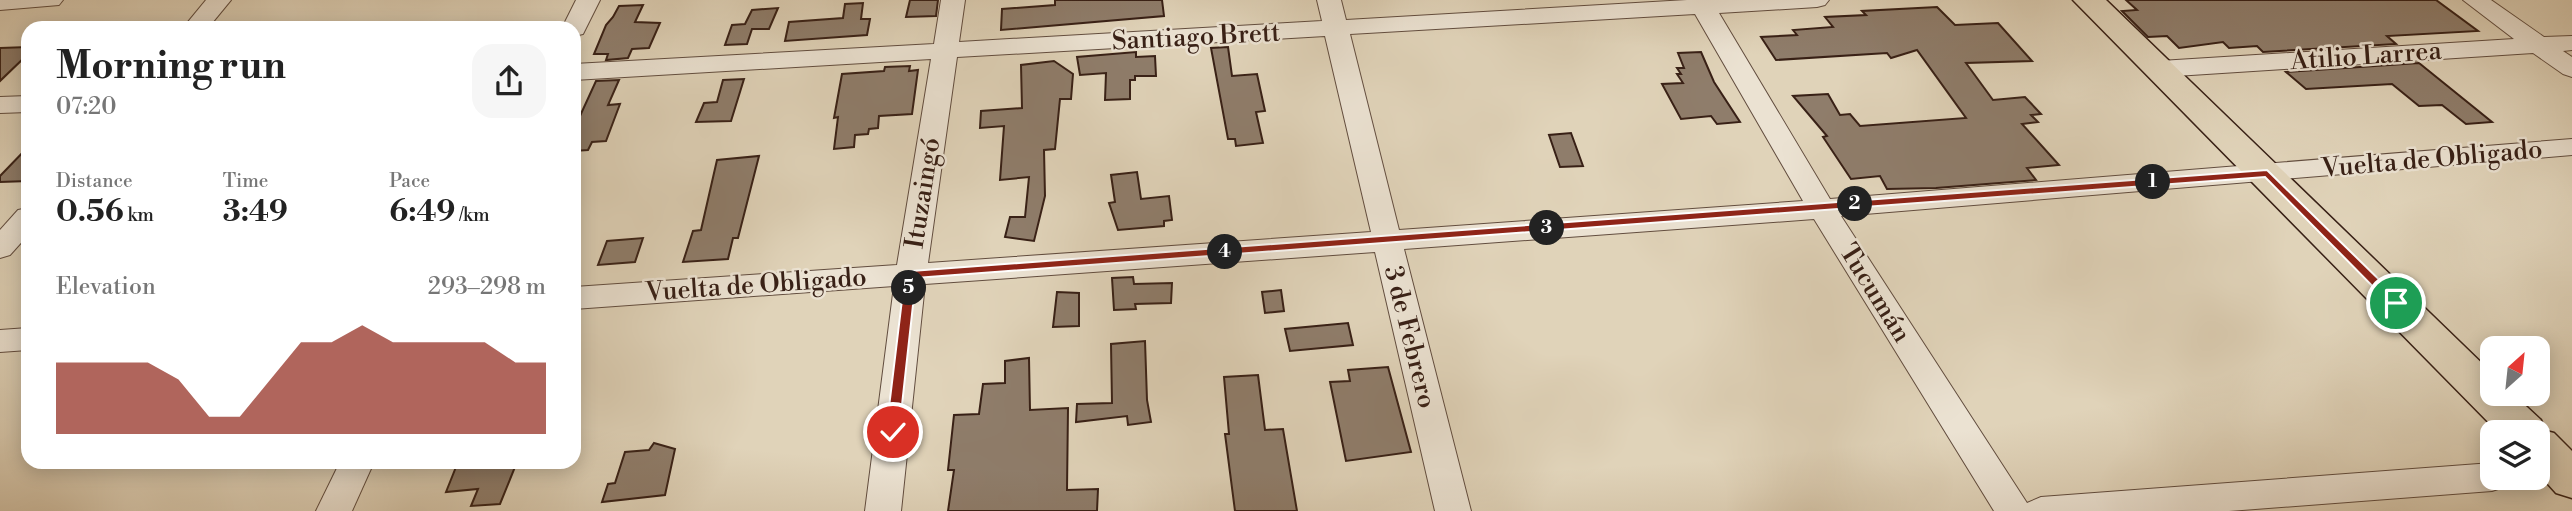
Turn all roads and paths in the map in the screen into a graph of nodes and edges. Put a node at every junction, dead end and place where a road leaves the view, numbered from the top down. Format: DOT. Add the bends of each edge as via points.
graph roads {
  1 [pos="51,0"];
  2 [pos="219,0"];
  3 [pos="588,0"];
  4 [pos="953,0"];
  5 [pos="1329,0"];
  6 [pos="1817,0"];
  7 [pos="2088,0"];
  8 [pos="2475,0"];
  9 [pos="0,3"];
  10 [pos="1701,3"];
  11 [pos="201,21"];
  12 [pos="578,21"];
  13 [pos="1337,29"];
  14 [pos="2572,43"];
  15 [pos="2538,45"];
  16 [pos="945,51"];
  17 [pos="2160,69"];
  18 [pos="2572,69"];
  19 [pos="581,72"];
  20 [pos="21,104"];
  21 [pos="0,105"];
  22 [pos="2572,147"];
  23 [pos="2267,174"];
  24 [pos="1821,206"];
  25 [pos="21,225"];
  26 [pos="1386,241"];
  27 [pos="0,248"];
  28 [pos="911,275"];
  29 [pos="581,298"];
  30 [pos="21,340"];
  31 [pos="0,341"];
  32 [pos="2513,420"];
  33 [pos="354,469"];
  34 [pos="2480,478"];
  35 [pos="334,511"];
  36 [pos="883,511"];
  37 [pos="1453,511"];
  38 [pos="2013,511"];
  39 [pos="2041,511"];
  1 -- 9 [label="street"];
  2 -- 11 [label="street"];
  3 -- 12 [label="street"];
  4 -- 16 [label="street, Ituzaingó"];
  5 -- 13 [label="street, 3 de Febrero"];
  6 -- 10 [label="street, Santiago Brett"];
  7 -- 17 [label="main road"];
  8 -- 15 [label="street"];
  10 -- 13 [label="street, Santiago Brett"];
  10 -- 24 [label="street, Tucumán"];
  13 -- 16 [label="street, Santiago Brett"];
  13 -- 26 [label="street, 3 de Febrero"];
  14 -- 15 [label="street, Atilio Larrea"];
  15 -- 17 [label="street, Atilio Larrea"];
  15 -- 18 [label="street"];
  16 -- 19 [label="street, Santiago Brett"];
  16 -- 28 [label="street, Ituzaingó"];
  17 -- 23 [label="main road"];
  20 -- 21 [label="street"];
  22 -- 23 [label="street, Vuelta de Obligado"];
  23 -- 24 [label="street, Vuelta de Obligado"];
  23 -- 32 [label="main road"];
  24 -- 26 [label="street, Vuelta de Obligado"];
  24 -- 38 [label="street, Tucumán"];
  25 -- 27 [label="street"];
  26 -- 28 [label="street, Vuelta de Obligado"];
  26 -- 37 [label="street, 3 de Febrero"];
  28 -- 29 [label="street, Vuelta de Obligado"];
  28 -- 36 [label="street, Ituzaingó"];
  30 -- 31 [label="street"];
  33 -- 35 [label="street"];
  34 -- 39 [label="street"];
}
